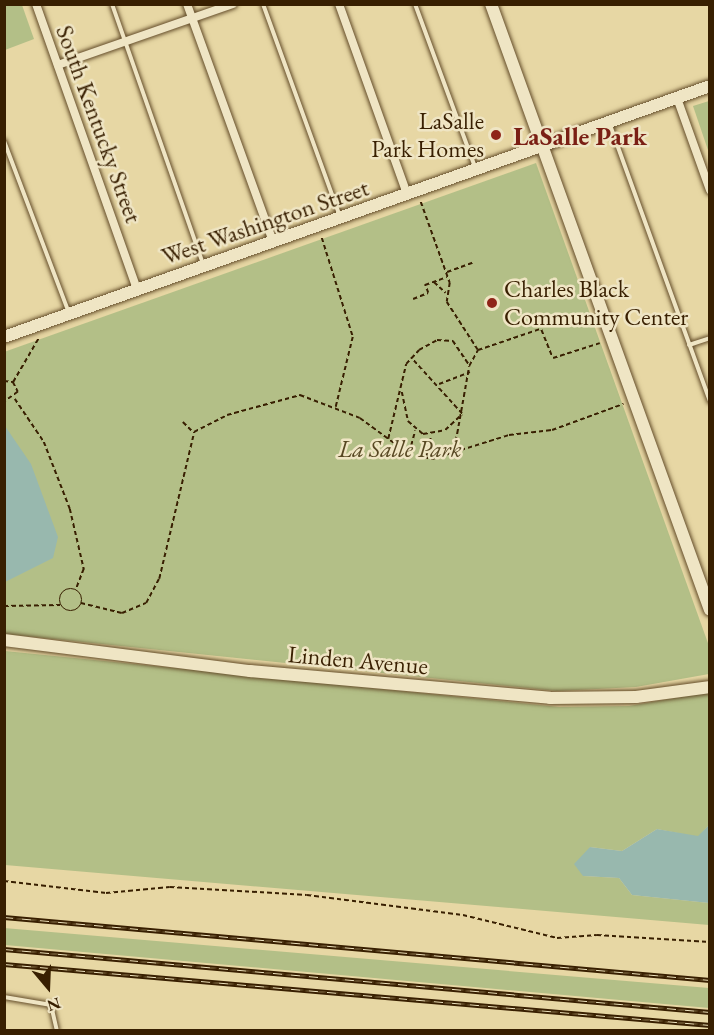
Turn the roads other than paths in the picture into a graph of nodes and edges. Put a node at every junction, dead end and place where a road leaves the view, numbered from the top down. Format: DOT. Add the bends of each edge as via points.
graph roads {
  1 [pos="36,4"];
  2 [pos="112,4"];
  3 [pos="187,4"];
  4 [pos="233,4"];
  5 [pos="263,4"];
  6 [pos="339,4"];
  7 [pos="416,4"];
  8 [pos="491,4"];
  9 [pos="192,19"];
  10 [pos="126,42"];
  11 [pos="58,65"];
  12 [pos="710,86"];
  13 [pos="676,98"];
  14 [pos="609,122"];
  15 [pos="4,141"];
  16 [pos="542,145"];
  17 [pos="476,170"];
  18 [pos="710,190"];
  19 [pos="407,194"];
  20 [pos="340,218"];
  21 [pos="273,242"];
  22 [pos="203,266"];
  23 [pos="137,290"];
  24 [pos="69,314"];
  25 [pos="5,336"];
  26 [pos="710,338"];
  27 [pos="689,345"];
  28 [pos="710,402"];
  29 [pos="710,610"];
  30 [pos="4,640"];
  31 [pos="710,687"];
  32 [pos="4,997"];
  33 [pos="57,1030"];
  1 -- 11 [label="street, South Kentucky Street"];
  2 -- 10 [label="lane"];
  3 -- 9 [label="street"];
  4 -- 9 [label="street"];
  5 -- 20 [label="lane"];
  6 -- 19 [label="street"];
  7 -- 17 [label="lane"];
  8 -- 16 [label="street"];
  9 -- 10 [label="street"];
  9 -- 21 [label="street"];
  10 -- 11 [label="street"];
  10 -- 22 [label="lane"];
  11 -- 23 [label="street, South Kentucky Street"];
  12 -- 13 [label="street, West Washington Street"];
  13 -- 14 [label="street, West Washington Street"];
  13 -- 18 [label="street"];
  14 -- 16 [label="street, West Washington Street"];
  14 -- 27 [label="lane"];
  15 -- 24 [label="lane"];
  16 -- 17 [label="street, West Washington Street"];
  16 -- 29 [label="street"];
  17 -- 19 [label="street, West Washington Street"];
  19 -- 20 [label="street, West Washington Street"];
  20 -- 21 [label="street, West Washington Street"];
  21 -- 22 [label="street, West Washington Street"];
  22 -- 23 [label="street, West Washington Street"];
  23 -- 24 [label="street, West Washington Street"];
  24 -- 25 [label="street, West Washington Street"];
  26 -- 27 [label="lane"];
  27 -- 28 [label="lane"];
  30 -- 31 [label="street, Linden Avenue" via="550,699 625,698"];
  32 -- 33 [label="lane" via="51,1005"];
}
